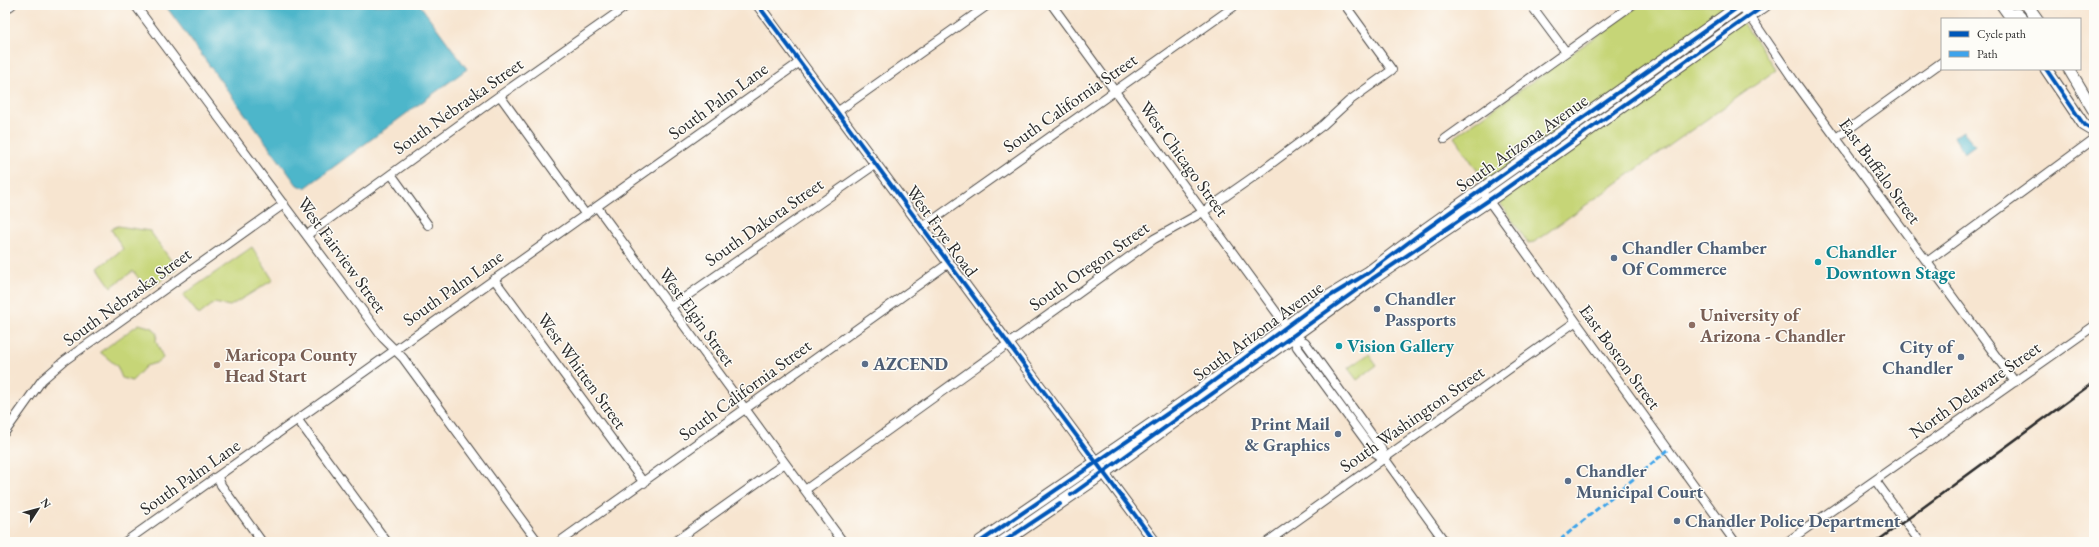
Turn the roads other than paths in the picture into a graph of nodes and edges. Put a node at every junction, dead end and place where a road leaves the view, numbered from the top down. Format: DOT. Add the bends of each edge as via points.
graph roads {
  1 [pos="12,5"];
  2 [pos="135,5"];
  3 [pos="628,5"];
  4 [pos="758,5"];
  5 [pos="988,5"];
  6 [pos="1052,5"];
  7 [pos="1236,5"];
  8 [pos="1345,5"];
  9 [pos="1531,5"];
  10 [pos="1632,5"];
  11 [pos="1741,5"];
  12 [pos="1765,5"];
  13 [pos="2002,5"];
  14 [pos="2027,5"];
  15 [pos="5,10"];
  16 [pos="1750,16"];
  17 [pos="2008,18"];
  18 [pos="2021,18"];
  19 [pos="2036,18"];
  20 [pos="1566,52"];
  21 [pos="800,62"];
  22 [pos="1941,63"];
  23 [pos="2047,70"];
  24 [pos="2070,70"];
  25 [pos="1114,91"];
  26 [pos="500,96"];
  27 [pos="2094,111"];
  28 [pos="837,112"];
  29 [pos="2094,131"];
  30 [pos="1836,138"];
  31 [pos="1445,139"];
  32 [pos="2094,139"];
  33 [pos="876,164"];
  34 [pos="391,174"];
  35 [pos="1481,189"];
  36 [pos="1489,200"];
  37 [pos="284,204"];
  38 [pos="597,207"];
  39 [pos="1203,212"];
  40 [pos="586,215"];
  41 [pos="428,226"];
  42 [pos="923,227"];
  43 [pos="307,235"];
  44 [pos="1927,262"];
  45 [pos="949,263"];
  46 [pos="494,279"];
  47 [pos="671,308"];
  48 [pos="1576,322"];
  49 [pos="2094,326"];
  50 [pos="1290,331"];
  51 [pos="1008,343"];
  52 [pos="394,350"];
  53 [pos="2015,382"];
  54 [pos="746,410"];
  55 [pos="298,420"];
  56 [pos="5,432"];
  57 [pos="1385,459"];
  58 [pos="785,463"];
  59 [pos="1100,468"];
  60 [pos="218,477"];
  61 [pos="1875,480"];
  62 [pos="644,483"];
  63 [pos="805,490"];
  64 [pos="1065,492"];
  65 [pos="1035,505"];
  66 [pos="1042,515"];
  67 [pos="130,541"];
  68 [pos="262,542"];
  69 [pos="386,542"];
  70 [pos="538,542"];
  71 [pos="559,542"];
  72 [pos="674,542"];
  73 [pos="843,542"];
  74 [pos="980,542"];
  75 [pos="1004,542"];
  76 [pos="1155,542"];
  77 [pos="1267,542"];
  78 [pos="1445,542"];
  79 [pos="1735,542"];
  80 [pos="1787,542"];
  81 [pos="1920,542"];
  1 -- 15 [label="street"];
  2 -- 37 [label="street, West Fairview Street"];
  3 -- 26 [label="street, South Nebraska Street"];
  4 -- 21 [label="street, West Frye Road"];
  5 -- 28 [label="street"];
  6 -- 25 [label="street, West Chicago Street"];
  7 -- 25 [label="street, South California Street"];
  8 -- 39 [label="street, South Oregon Street" via="1392,70 1349,101 1311,134"];
  9 -- 20 [label="street"];
  10 -- 20 [label="street"];
  11 -- 16 [label="street, East Buffalo Street"];
  11 -- 35 [label="main road, South Arizona Avenue"];
  12 -- 16 [label="main road, South Arizona Avenue"];
  13 -- 17 [label="main road"];
  14 -- 19 [label="main road"];
  16 -- 30 [label="street, East Buffalo Street"];
  16 -- 36 [label="main road, South Arizona Avenue"];
  17 -- 18 [label="main road" via="2017,14"];
  20 -- 31 [label="street"];
  21 -- 28 [label="street, West Frye Road"];
  21 -- 38 [label="street, South Palm Lane"];
  22 -- 30 [label="street"];
  23 -- 29 [label="main road" via="2084,125"];
  24 -- 27 [label="main road"];
  25 -- 39 [label="street, West Chicago Street"];
  25 -- 42 [label="street, South California Street"];
  26 -- 34 [label="street, South Nebraska Street"];
  26 -- 40 [label="street"];
  28 -- 33 [label="street, West Frye Road"];
  30 -- 44 [label="street, East Buffalo Street"];
  32 -- 44 [label="street"];
  33 -- 42 [label="street, West Frye Road"];
  33 -- 47 [label="street, South Dakota Street"];
  34 -- 41 [label="street"];
  34 -- 43 [label="street, South Nebraska Street"];
  35 -- 36 [label="street, East Boston Street"];
  35 -- 50 [label="main road, South Arizona Avenue" via="1368,273 1330,295"];
  36 -- 48 [label="street, East Boston Street"];
  36 -- 50 [label="main road, South Arizona Avenue"];
  37 -- 43 [label="street, West Fairview Street"];
  37 -- 56 [label="street, South Nebraska Street" via="64,361 42,380"];
  38 -- 40 [label="street, South Palm Lane"];
  38 -- 47 [label="street, West Elgin Street"];
  39 -- 50 [label="street, West Chicago Street"];
  39 -- 51 [label="street, South Oregon Street" via="1154,239"];
  40 -- 46 [label="street, South Palm Lane"];
  42 -- 45 [label="street, West Frye Road"];
  43 -- 52 [label="street, West Fairview Street"];
  44 -- 53 [label="street, East Buffalo Street"];
  45 -- 51 [label="street, West Frye Road"];
  45 -- 54 [label="street, South California Street"];
  46 -- 52 [label="street, South Palm Lane"];
  46 -- 62 [label="street, West Whitten Street"];
  47 -- 54 [label="street, West Elgin Street"];
  48 -- 57 [label="street, South Washington Street"];
  48 -- 79 [label="street, East Boston Street"];
  49 -- 53 [label="street, North Delaware Street"];
  50 -- 57 [label="street, West Chicago Street" via="1297,347 1374,452"];
  50 -- 59 [label="main road, South Arizona Avenue"];
  51 -- 59 [label="street, West Frye Road"];
  51 -- 63 [label="street, South Oregon Street"];
  52 -- 55 [label="street, South Palm Lane"];
  52 -- 70 [label="street, West Fairview Street" via="403,358"];
  53 -- 61 [label="street, North Delaware Street"];
  54 -- 58 [label="street, West Elgin Street"];
  54 -- 62 [label="street, South California Street"];
  55 -- 60 [label="street, South Palm Lane"];
  55 -- 69 [label="street"];
  57 -- 77 [label="street, South Washington Street"];
  57 -- 78 [label="street, West Chicago Street"];
  58 -- 63 [label="street, West Elgin Street"];
  58 -- 72 [label="street"];
  59 -- 64 [label="main road, South Arizona Avenue"];
  59 -- 76 [label="street, West Frye Road"];
  60 -- 67 [label="street, South Palm Lane"];
  60 -- 68 [label="street" via="221,485"];
  61 -- 80 [label="street, North Delaware Street"];
  61 -- 81 [label="street"];
  62 -- 71 [label="street, South California Street"];
  63 -- 73 [label="street, West Elgin Street"];
  64 -- 65 [label="main road, South Arizona Avenue"];
  64 -- 66 [label="main road, South Arizona Avenue"];
  65 -- 66 [label="main road"];
  65 -- 74 [label="main road, South Arizona Avenue"];
  66 -- 75 [label="main road, South Arizona Avenue"];
}
